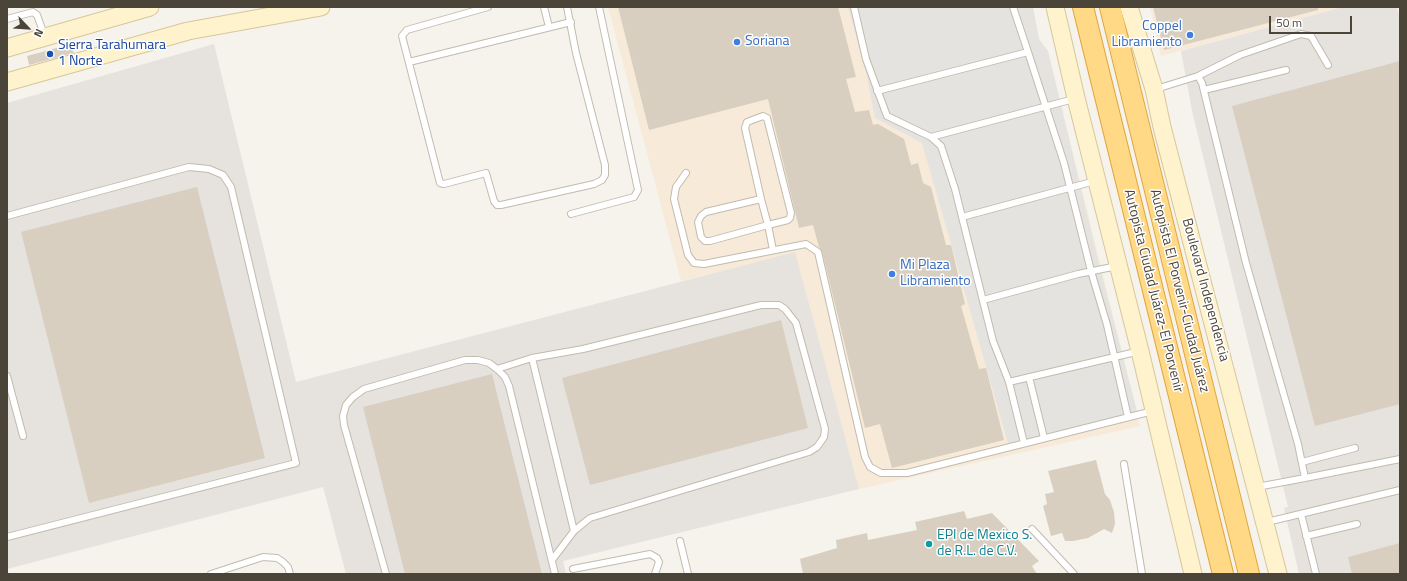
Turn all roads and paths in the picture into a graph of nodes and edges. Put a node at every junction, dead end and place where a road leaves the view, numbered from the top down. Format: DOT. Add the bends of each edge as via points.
graph roads {
  1 [pos="150,7"];
  2 [pos="321,7"];
  3 [pos="488,7"];
  4 [pos="544,7"];
  5 [pos="567,7"];
  6 [pos="599,7"];
  7 [pos="854,7"];
  8 [pos="1013,7"];
  9 [pos="1055,7"];
  10 [pos="1083,7"];
  11 [pos="1110,7"];
  12 [pos="1129,7"];
  13 [pos="7,19"];
  14 [pos="570,22"];
  15 [pos="549,27"];
  16 [pos="45,37"];
  17 [pos="7,48"];
  18 [pos="1028,52"];
  19 [pos="409,62"];
  20 [pos="1328,65"];
  21 [pos="1286,70"];
  22 [pos="1198,76"];
  23 [pos="7,82"];
  24 [pos="1154,89"];
  25 [pos="1204,90"];
  26 [pos="877,91"];
  27 [pos="1076,98"];
  28 [pos="1046,106"];
  29 [pos="931,137"];
  30 [pos="686,173"];
  31 [pos="1097,181"];
  32 [pos="1070,189"];
  33 [pos="761,199"];
  34 [pos="570,214"];
  35 [pos="7,216"];
  36 [pos="962,217"];
  37 [pos="768,225"];
  38 [pos="773,250"];
  39 [pos="1118,266"];
  40 [pos="1091,271"];
  41 [pos="982,300"];
  42 [pos="1140,351"];
  43 [pos="1113,357"];
  44 [pos="532,358"];
  45 [pos="497,369"];
  46 [pos="7,376"];
  47 [pos="1029,377"];
  48 [pos="1009,382"];
  49 [pos="1153,411"];
  50 [pos="1128,417"];
  51 [pos="23,436"];
  52 [pos="1044,438"];
  53 [pos="1024,443"];
  54 [pos="1355,448"];
  55 [pos="1400,459"];
  56 [pos="1302,462"];
  57 [pos="1124,464"];
  58 [pos="1305,478"];
  59 [pos="1256,487"];
  60 [pos="1400,490"];
  61 [pos="1301,514"];
  62 [pos="1265,523"];
  63 [pos="1357,524"];
  64 [pos="1032,529"];
  65 [pos="574,531"];
  66 [pos="1306,536"];
  67 [pos="7,537"];
  68 [pos="680,541"];
  69 [pos="552,560"];
  70 [pos="573,569"];
  71 [pos="211,574"];
  72 [pos="290,574"];
  73 [pos="386,574"];
  74 [pos="555,574"];
  75 [pos="655,574"];
  76 [pos="688,574"];
  77 [pos="1074,574"];
  78 [pos="1142,574"];
  79 [pos="1193,574"];
  80 [pos="1223,574"];
  81 [pos="1249,574"];
  82 [pos="1278,574"];
  83 [pos="1316,574"];
  1 -- 16 [label="main road"];
  2 -- 23 [label="main road" via="188,30"];
  3 -- 19 [label="lane" via="404,31 402,36"];
  4 -- 15 [label="lane"];
  5 -- 14 [label="lane"];
  6 -- 34 [label="lane" via="638,190 634,197"];
  7 -- 26 [label="lane" via="866,59"];
  8 -- 18 [label="lane"];
  9 -- 27 [label="main road"];
  10 -- 80 [label="highway, Autopista Ciudad Juárez-El Porvenir"];
  11 -- 81 [label="highway, Autopista El Porvenir-Ciudad Juárez"];
  12 -- 24 [label="main road, Boulevard Independencia"];
  13 -- 16 [label="lane" via="33,12 38,15"];
  14 -- 15 [label="lane"];
  14 -- 19 [label="lane" via="606,172 602,180 594,184 497,205 486,173 441,184"];
  15 -- 19 [label="lane"];
  16 -- 17 [label="main road"];
  18 -- 26 [label="lane"];
  18 -- 28 [label="lane"];
  20 -- 22 [label="lane" via="1312,36 1301,34 1240,55"];
  21 -- 25 [label="lane"];
  22 -- 24 [label="lane"];
  22 -- 25 [label="lane"];
  24 -- 59 [label="main road, Boulevard Independencia"];
  25 -- 56 [label="lane" via="1246,263"];
  26 -- 29 [label="lane" via="887,116"];
  27 -- 28 [label="lane"];
  27 -- 31 [label="main road"];
  28 -- 29 [label="lane"];
  28 -- 32 [label="lane"];
  29 -- 36 [label="lane" via="941,146"];
  30 -- 38 [label="lane" via="676,187 674,199 690,260 704,264"];
  31 -- 32 [label="lane"];
  31 -- 39 [label="main road"];
  32 -- 36 [label="lane"];
  32 -- 40 [label="lane"];
  33 -- 37 [label="lane"];
  33 -- 37 [label="lane" via="706,212 698,222 701,237 705,241 710,241"];
  33 -- 37 [label="lane" via="745,128 748,122 761,116 767,118 791,213 788,220"];
  35 -- 67 [label="lane" via="189,167 209,169 223,175 231,187 296,463"];
  36 -- 41 [label="lane"];
  37 -- 38 [label="lane"];
  38 -- 53 [label="lane" via="806,244 818,252 865,457 870,467 881,473 907,473"];
  39 -- 40 [label="lane"];
  39 -- 42 [label="main road"];
  40 -- 41 [label="lane"];
  40 -- 43 [label="lane" via="1107,324"];
  41 -- 48 [label="lane" via="993,341"];
  42 -- 43 [label="lane"];
  42 -- 49 [label="main road"];
  43 -- 47 [label="lane"];
  43 -- 50 [label="lane"];
  44 -- 45 [label="lane"];
  44 -- 65 [label="lane"];
  44 -- 65 [label="lane" via="583,349 761,305 779,305 796,323 825,429 822,442 809,452 590,518"];
  45 -- 69 [label="lane" via="509,386"];
  45 -- 73 [label="lane" via="489,363 465,360 364,389 346,405 344,425"];
  46 -- 51 [label="lane"];
  47 -- 48 [label="lane"];
  47 -- 52 [label="lane"];
  48 -- 53 [label="lane"];
  49 -- 50 [label="lane"];
  49 -- 79 [label="main road"];
  50 -- 52 [label="lane"];
  52 -- 53 [label="lane"];
  54 -- 56 [label="lane"];
  55 -- 58 [label="lane"];
  56 -- 58 [label="lane"];
  57 -- 78 [label="lane"];
  58 -- 59 [label="lane"];
  59 -- 62 [label="main road, Boulevard Independencia"];
  60 -- 61 [label="lane"];
  61 -- 62 [label="lane"];
  61 -- 66 [label="lane"];
  62 -- 82 [label="main road, Boulevard Independencia"];
  63 -- 66 [label="lane"];
  64 -- 77 [label="lane"];
  65 -- 69 [label="lane"];
  66 -- 83 [label="lane"];
  68 -- 76 [label="lane"];
  69 -- 74 [label="lane"];
  70 -- 75 [label="lane" via="650,554 659,562"];
  71 -- 72 [label="lane" via="263,557 277,558 288,567"];
}
